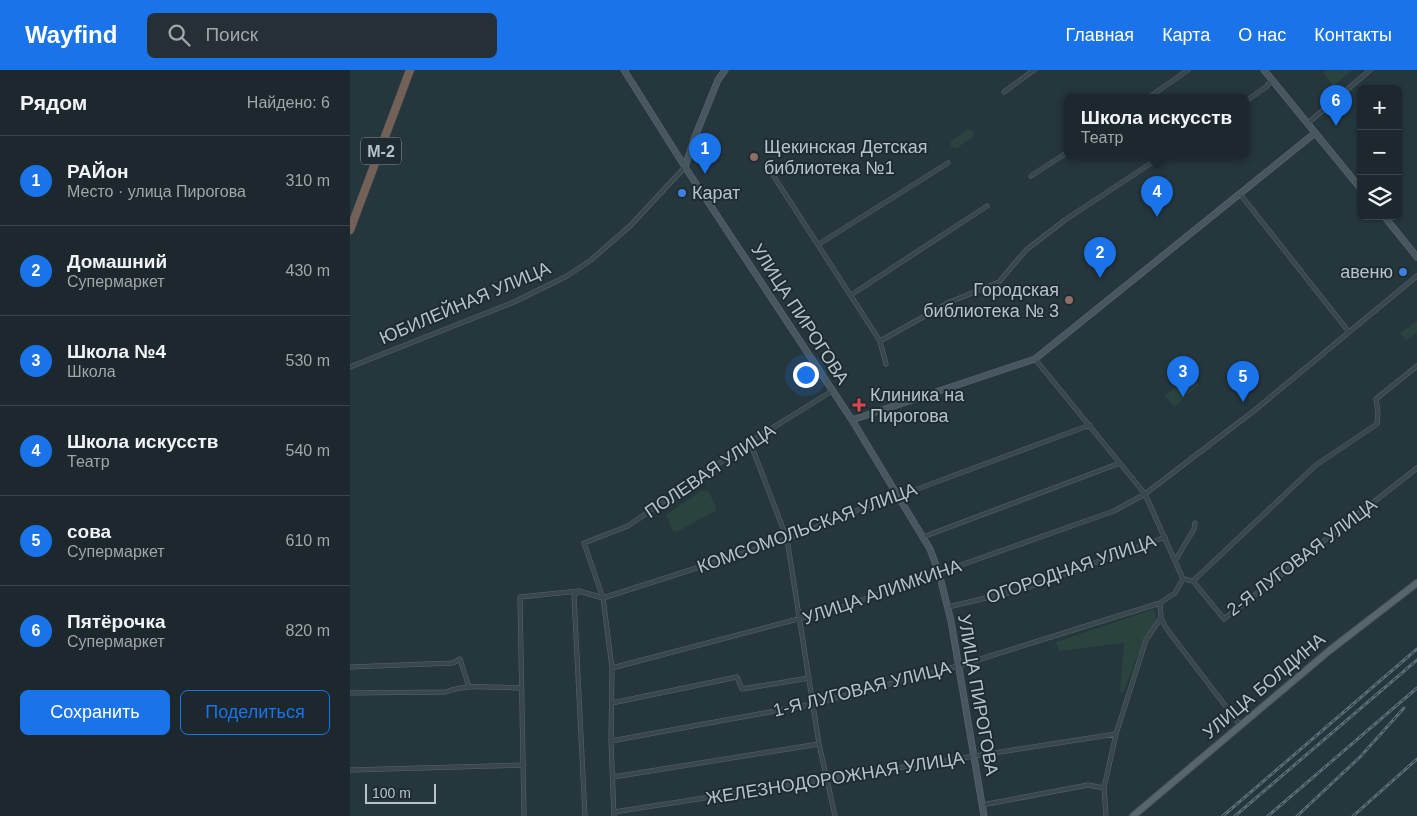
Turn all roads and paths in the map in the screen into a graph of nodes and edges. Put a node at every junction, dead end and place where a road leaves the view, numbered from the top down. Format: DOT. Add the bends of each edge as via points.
graph roads {
  1 [pos="410,70"];
  2 [pos="624,70"];
  3 [pos="725,70"];
  4 [pos="1034,70"];
  5 [pos="1188,70"];
  6 [pos="1264,70"];
  7 [pos="1370,70"];
  8 [pos="1272,80"];
  9 [pos="1004,92"];
  10 [pos="1154,94"];
  11 [pos="1249,99"];
  12 [pos="1308,123"];
  13 [pos="1315,132"];
  14 [pos="1064,155"];
  15 [pos="1158,159"];
  16 [pos="948,163"];
  17 [pos="685,167"];
  18 [pos="769,169"];
  19 [pos="1031,176"];
  20 [pos="1357,183"];
  21 [pos="1240,194"];
  22 [pos="987,206"];
  23 [pos="1387,220"];
  24 [pos="350,230"];
  25 [pos="819,244"];
  26 [pos="1417,257"];
  27 [pos="1417,276"];
  28 [pos="851,295"];
  29 [pos="1349,332"];
  30 [pos="880,341"];
  31 [pos="1036,359"];
  32 [pos="886,364"];
  33 [pos="1417,366"];
  34 [pos="350,367"];
  35 [pos="832,391"];
  36 [pos="852,420"];
  37 [pos="1090,425"];
  38 [pos="750,442"];
  39 [pos="1120,463"];
  40 [pos="1417,468"];
  41 [pos="897,494"];
  42 [pos="1145,494"];
  43 [pos="1195,523"];
  44 [pos="923,537"];
  45 [pos="1165,537"];
  46 [pos="787,539"];
  47 [pos="1176,562"];
  48 [pos="939,573"];
  49 [pos="1183,579"];
  50 [pos="1192,581"];
  51 [pos="1417,583"];
  52 [pos="579,591"];
  53 [pos="604,598"];
  54 [pos="1160,603"];
  55 [pos="948,607"];
  56 [pos="1161,618"];
  57 [pos="799,620"];
  58 [pos="958,666"];
  59 [pos="350,667"];
  60 [pos="612,668"];
  61 [pos="809,678"];
  62 [pos="469,688"];
  63 [pos="522,688"];
  64 [pos="350,693"];
  65 [pos="612,703"];
  66 [pos="813,704"];
  67 [pos="1240,725"];
  68 [pos="1116,734"];
  69 [pos="611,741"];
  70 [pos="818,744"];
  71 [pos="974,757"];
  72 [pos="524,765"];
  73 [pos="350,770"];
  74 [pos="613,777"];
  75 [pos="826,778"];
  76 [pos="1104,788"];
  77 [pos="982,805"];
  78 [pos="614,814"];
  79 [pos="524,816"];
  80 [pos="585,816"];
  81 [pos="835,816"];
  82 [pos="984,816"];
  83 [pos="1106,816"];
  84 [pos="1133,816"];
  1 -- 24 [label="highway, М-2"];
  2 -- 17 [label="street, УЛИЦА ПИРОГОВА"];
  3 -- 17 [label="street, ЮБИЛЕЙНАЯ УЛИЦА" via="718,80"];
  4 -- 9 [label="street"];
  5 -- 10 [label="street"];
  6 -- 8 [label="street"];
  7 -- 12 [label="street"];
  8 -- 11 [label="street"];
  8 -- 12 [label="street"];
  12 -- 13 [label="street"];
  13 -- 20 [label="street"];
  13 -- 21 [label="street"];
  14 -- 19 [label="street"];
  15 -- 30 [label="street" via="1041,238 1026,250 999,282 950,302"];
  16 -- 25 [label="street"];
  17 -- 34 [label="street, ЮБИЛЕЙНАЯ УЛИЦА" via="630,226 592,260 568,276 514,302"];
  17 -- 35 [label="street, УЛИЦА ПИРОГОВА"];
  18 -- 25 [label="street"];
  21 -- 29 [label="street"];
  21 -- 31 [label="street"];
  22 -- 28 [label="street"];
  23 -- 26 [label="street"];
  25 -- 28 [label="street"];
  27 -- 29 [label="street, УЛИЦА АЛИМКИНА"];
  28 -- 30 [label="street"];
  29 -- 42 [label="street, УЛИЦА АЛИМКИНА" via="1255,410"];
  30 -- 32 [label="street"];
  31 -- 36 [label="street"];
  31 -- 37 [label="street"];
  33 -- 50 [label="street" via="1376,399 1377,424 1316,465"];
  35 -- 36 [label="street, УЛИЦА ПИРОГОВА"];
  35 -- 38 [label="street, ПОЛЕВАЯ УЛИЦА"];
  36 -- 41 [label="street, УЛИЦА ПИРОГОВА"];
  37 -- 39 [label="street"];
  37 -- 41 [label="street, КОМСОМОЛЬСКАЯ УЛИЦА"];
  38 -- 46 [label="street"];
  38 -- 53 [label="street, ПОЛЕВАЯ УЛИЦА" via="628,526 584,543"];
  39 -- 42 [label="street"];
  39 -- 44 [label="street"];
  40 -- 50 [label="street, 2-Я ЛУГОВАЯ УЛИЦА" via="1224,619"];
  41 -- 44 [label="street, УЛИЦА ПИРОГОВА"];
  41 -- 46 [label="street, КОМСОМОЛЬСКАЯ УЛИЦА"];
  42 -- 45 [label="street"];
  42 -- 48 [label="street, УЛИЦА АЛИМКИНА" via="1114,511"];
  43 -- 47 [label="street"];
  44 -- 48 [label="street, УЛИЦА ПИРОГОВА"];
  45 -- 47 [label="street"];
  45 -- 55 [label="street, ОГОРОДНАЯ УЛИЦА" via="1024,588"];
  46 -- 53 [label="street, КОМСОМОЛЬСКАЯ УЛИЦА"];
  46 -- 57 [label="street"];
  47 -- 49 [label="street"];
  48 -- 55 [label="street, УЛИЦА ПИРОГОВА"];
  48 -- 57 [label="street, УЛИЦА АЛИМКИНА"];
  49 -- 50 [label="street"];
  49 -- 54 [label="street, 1-Я ЛУГОВАЯ УЛИЦА" via="1176,593"];
  51 -- 67 [label="main road, УЛИЦА БОЛДИНА"];
  52 -- 53 [label="street"];
  52 -- 63 [label="street" via="520,597"];
  52 -- 80 [label="street" via="574,596"];
  53 -- 60 [label="street"];
  54 -- 56 [label="street"];
  54 -- 58 [label="street, 1-Я ЛУГОВАЯ УЛИЦА"];
  55 -- 58 [label="street, УЛИЦА ПИРОГОВА"];
  56 -- 67 [label="street"];
  56 -- 68 [label="street" via="1146,640"];
  57 -- 60 [label="street, УЛИЦА АЛИМКИНА"];
  57 -- 61 [label="street"];
  58 -- 66 [label="street, 1-Я ЛУГОВАЯ УЛИЦА"];
  58 -- 71 [label="street, УЛИЦА ПИРОГОВА"];
  59 -- 62 [label="street" via="452,663 460,659"];
  60 -- 65 [label="street"];
  61 -- 65 [label="street" via="742,689 737,677"];
  61 -- 66 [label="street"];
  62 -- 63 [label="street"];
  62 -- 64 [label="street" via="446,692"];
  63 -- 72 [label="street"];
  65 -- 69 [label="street"];
  66 -- 69 [label="street, 1-Я ЛУГОВАЯ УЛИЦА"];
  66 -- 70 [label="street"];
  67 -- 84 [label="main road, УЛИЦА БОЛДИНА"];
  68 -- 71 [label="street, ЖЕЛЕЗНОДОРОЖНАЯ УЛИЦА"];
  68 -- 76 [label="street"];
  69 -- 74 [label="street"];
  70 -- 74 [label="street"];
  70 -- 75 [label="street"];
  71 -- 75 [label="street, ЖЕЛЕЗНОДОРОЖНАЯ УЛИЦА"];
  71 -- 77 [label="street, УЛИЦА ПИРОГОВА"];
  72 -- 73 [label="street"];
  72 -- 79 [label="street"];
  74 -- 78 [label="street"];
  75 -- 78 [label="street, ЖЕЛЕЗНОДОРОЖНАЯ УЛИЦА"];
  75 -- 81 [label="street"];
  76 -- 77 [label="street" via="1088,785"];
  76 -- 83 [label="street"];
  77 -- 82 [label="street, УЛИЦА ПИРОГОВА"];
}
